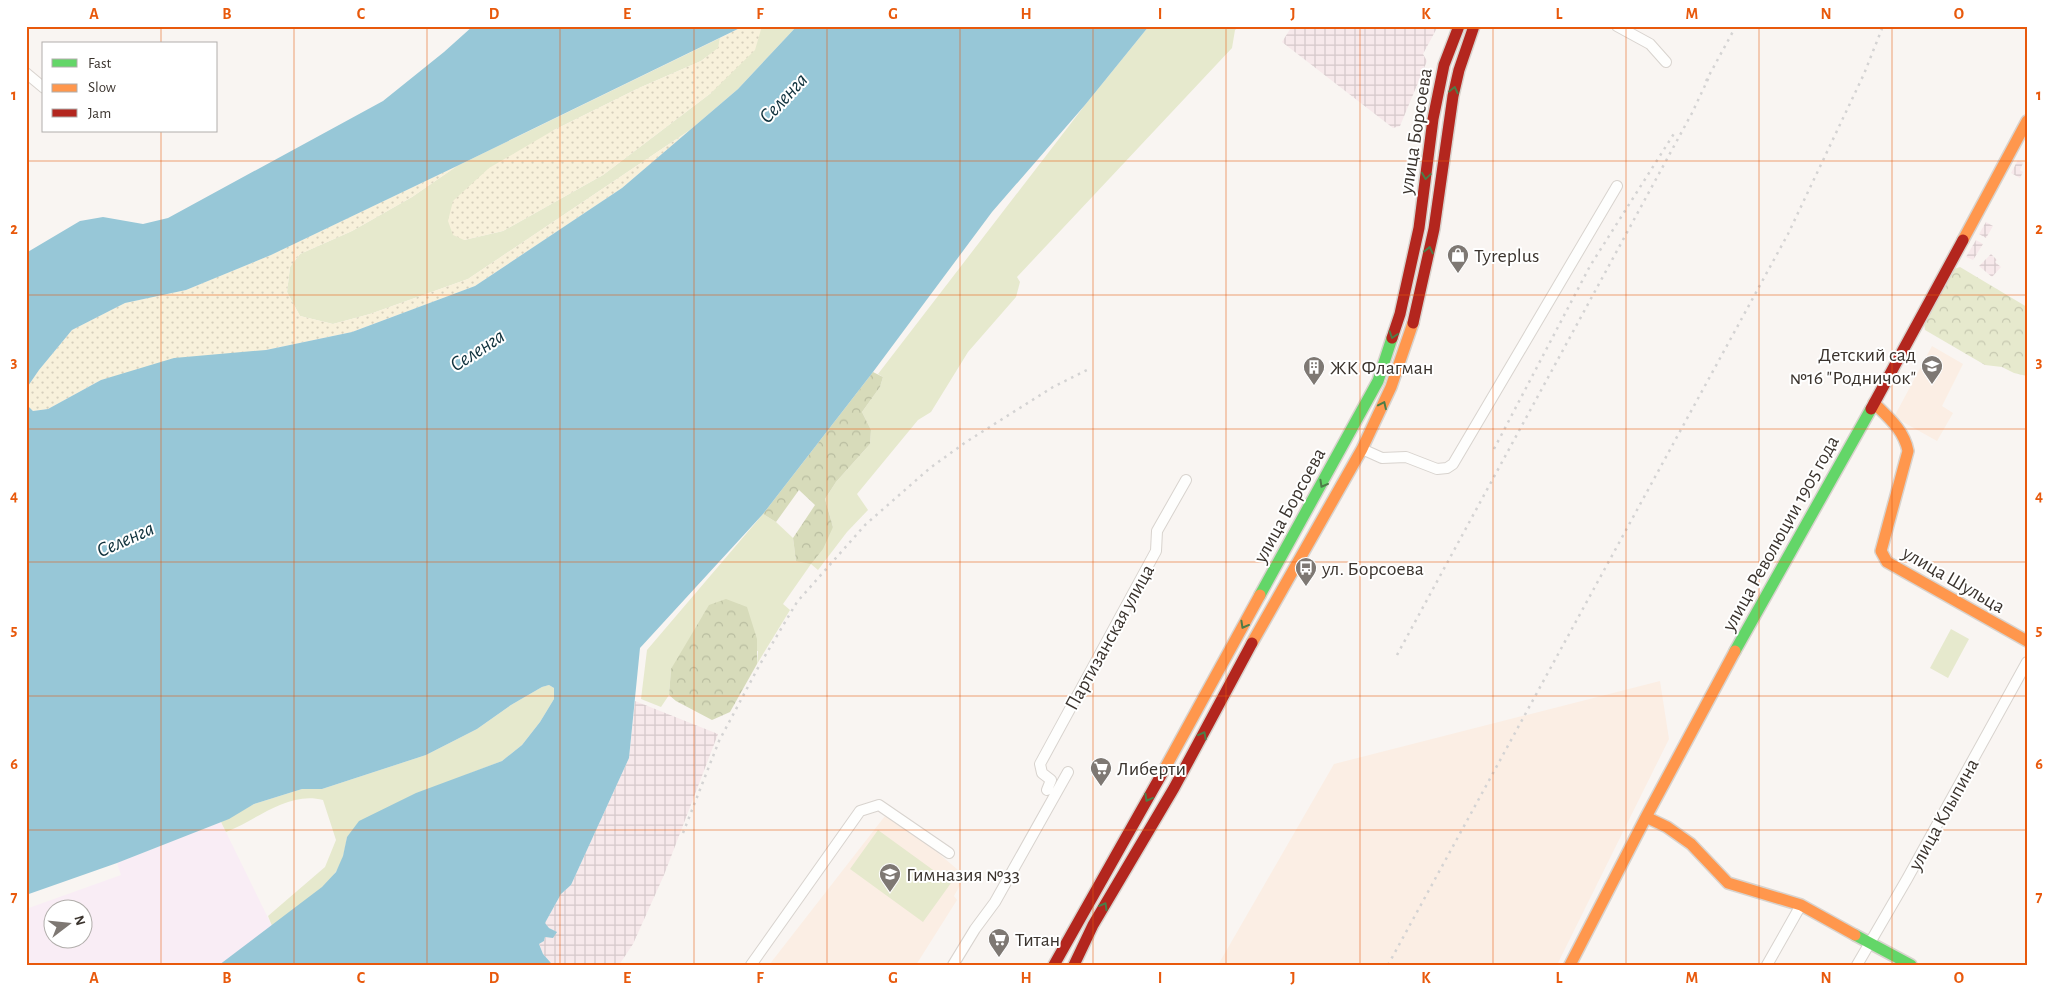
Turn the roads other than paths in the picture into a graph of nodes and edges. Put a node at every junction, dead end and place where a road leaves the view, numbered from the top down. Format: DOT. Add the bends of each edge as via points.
graph roads {
  1 [pos="1459,26"];
  2 [pos="1474,26"];
  3 [pos="1617,26"];
  4 [pos="1666,62"];
  5 [pos="26,73"];
  6 [pos="42,86"];
  7 [pos="2027,121"];
  8 [pos="1617,186"];
  9 [pos="1874,403"];
  10 [pos="1346,441"];
  11 [pos="1362,450"];
  12 [pos="1186,480"];
  13 [pos="2027,641"];
  14 [pos="2027,662"];
  15 [pos="1068,772"];
  16 [pos="1047,790"];
  17 [pos="1646,817"];
  18 [pos="949,853"];
  19 [pos="1801,905"];
  20 [pos="1080,917"];
  21 [pos="1093,925"];
  22 [pos="1869,943"];
  23 [pos="751,965"];
  24 [pos="953,965"];
  25 [pos="1054,965"];
  26 [pos="1074,965"];
  27 [pos="1570,965"];
  28 [pos="1767,965"];
  29 [pos="1857,965"];
  30 [pos="1911,965"];
  1 -- 10 [label="main road, улица Борсоева, one-way" via="1442,74 1419,228 1400,314 1378,381"];
  11 -- 2 [label="main road, улица Борсоева, one-way" via="1392,387 1414,319 1434,229 1453,96"];
  3 -- 4 [label="street" via="1650,44"];
  5 -- 6 [label="street"];
  7 -- 9 [label="main road, улица Революции 1905 года"];
  8 -- 11 [label="street" via="1453,464 1437,469 1406,457 1382,458"];
  9 -- 13 [label="main road, улица Шульца" via="1908,443 1881,551 1883,557 1919,582"];
  9 -- 17 [label="main road, улица Революции 1905 года"];
  10 -- 11 [label="main road"];
  10 -- 20 [label="main road, улица Борсоева, one-way"];
  21 -- 11 [label="main road, улица Борсоева, one-way" via="1174,788"];
  12 -- 16 [label="street, Партизанская улица" via="1157,531 1156,551 1040,764 1042,772 1051,780"];
  14 -- 22 [label="street, улица Клыпина"];
  15 -- 24 [label="street" via="995,902"];
  17 -- 19 [label="main road" via="1691,844 1728,883"];
  17 -- 27 [label="main road, улица Революции 1905 года"];
  18 -- 23 [label="street" via="880,805 860,811"];
  19 -- 22 [label="main road"];
  19 -- 28 [label="street"];
  20 -- 21 [label="main road"];
  20 -- 25 [label="main road, улица Борсоева"];
  21 -- 26 [label="main road, улица Борсоева"];
  22 -- 29 [label="street, улица Клыпина"];
  22 -- 30 [label="main road"];
}
